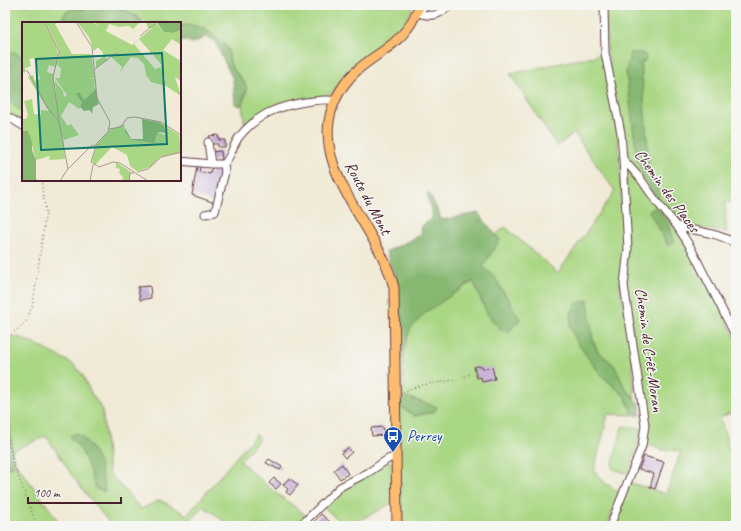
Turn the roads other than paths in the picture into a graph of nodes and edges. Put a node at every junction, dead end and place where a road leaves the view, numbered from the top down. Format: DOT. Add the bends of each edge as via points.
graph roads {
  1 [pos="427,5"];
  2 [pos="450,5"];
  3 [pos="604,5"];
  4 [pos="418,8"];
  5 [pos="335,101"];
  6 [pos="5,115"];
  7 [pos="22,125"];
  8 [pos="208,142"];
  9 [pos="623,159"];
  10 [pos="181,162"];
  11 [pos="211,164"];
  12 [pos="224,164"];
  13 [pos="205,214"];
  14 [pos="677,226"];
  15 [pos="736,244"];
  16 [pos="736,337"];
  17 [pos="396,456"];
  18 [pos="300,526"];
  19 [pos="397,526"];
  20 [pos="610,526"];
  1 -- 4 [label="street"];
  2 -- 4 [label="street" via="435,16 427,16"];
  3 -- 9 [label="street, Chemin des Places" via="605,53 621,133"];
  4 -- 5 [label="main road, Route du Mont" via="409,27 400,38 352,74"];
  5 -- 12 [label="street" via="315,100 267,112 241,135"];
  5 -- 17 [label="main road, Route du Mont" via="329,132 330,151 336,173 384,258 394,288"];
  6 -- 7 [label="street"];
  8 -- 11 [label="street"];
  9 -- 14 [label="street, Chemin des Places"];
  9 -- 20 [label="street, Chemin de Crêt-Moran" via="628,249 625,290 645,425 642,446"];
  10 -- 11 [label="street"];
  11 -- 12 [label="street"];
  12 -- 13 [label="street" via="225,172 215,212"];
  14 -- 15 [label="street" via="720,235"];
  14 -- 16 [label="street, Chemin des Places"];
  17 -- 18 [label="street" via="340,488"];
  17 -- 19 [label="main road, Route du Mont"];
}
